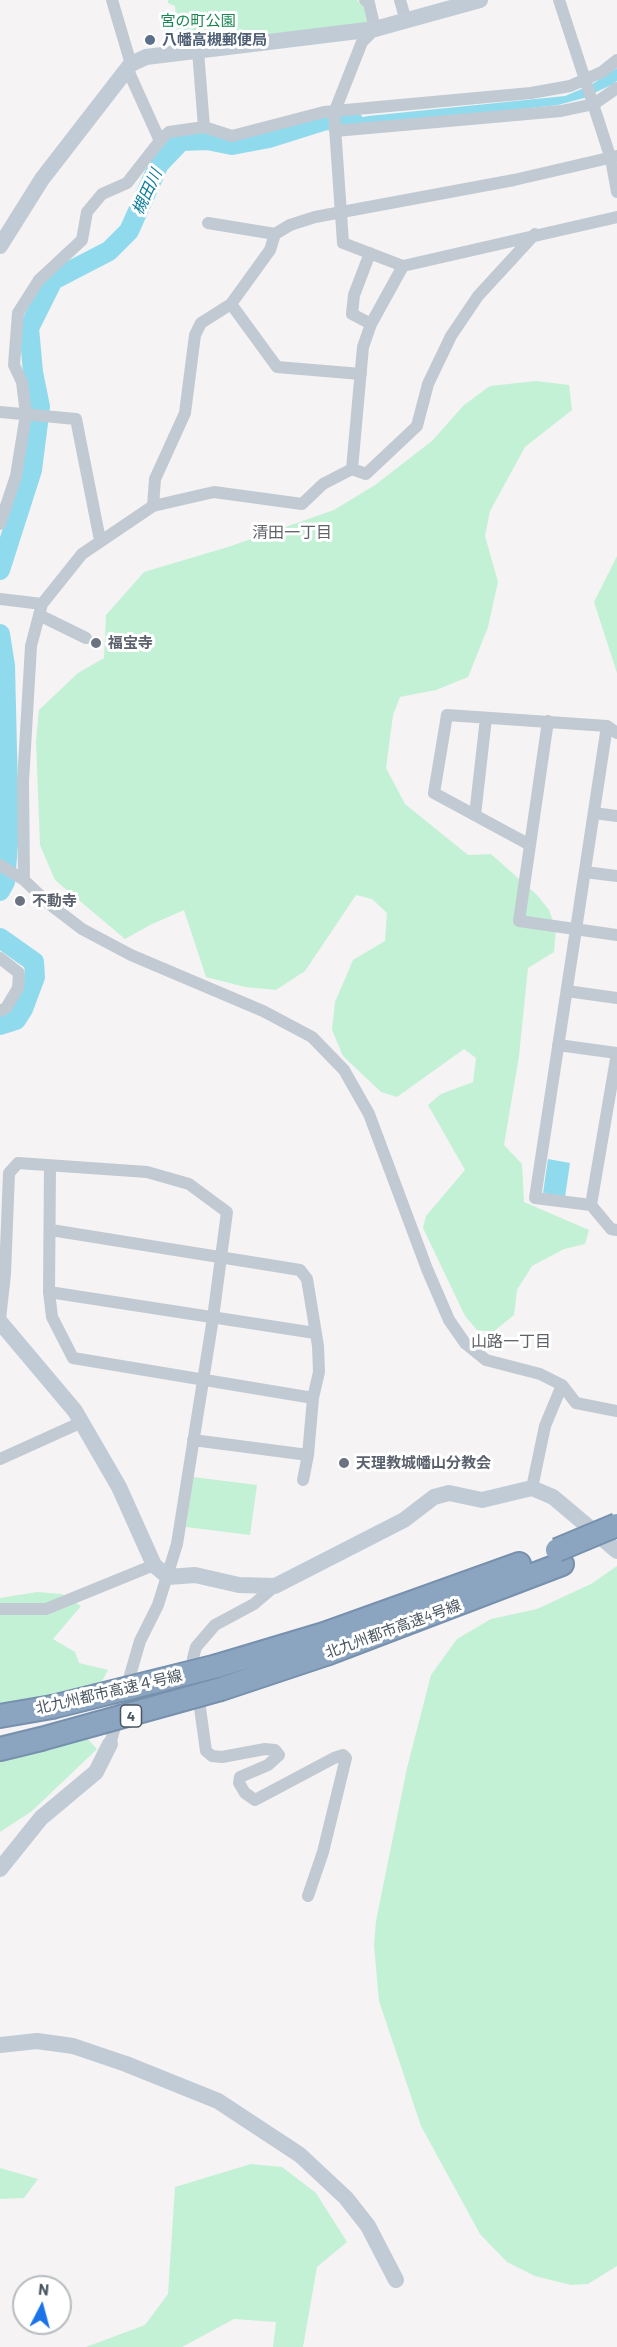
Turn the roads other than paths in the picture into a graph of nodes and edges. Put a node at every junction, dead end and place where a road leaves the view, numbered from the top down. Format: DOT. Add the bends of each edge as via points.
graph roads {
  1 [pos="112,0"];
  2 [pos="364,0"];
  3 [pos="400,0"];
  4 [pos="480,0"];
  5 [pos="559,0"];
  6 [pos="458,3"];
  7 [pos="406,21"];
  8 [pos="375,29"];
  9 [pos="198,51"];
  10 [pos="617,60"];
  11 [pos="129,66"];
  12 [pos="584,82"];
  13 [pos="617,88"];
  14 [pos="591,101"];
  15 [pos="334,112"];
  16 [pos="204,127"];
  17 [pos="335,129"];
  18 [pos="160,141"];
  19 [pos="614,158"];
  20 [pos="617,192"];
  21 [pos="341,213"];
  22 [pos="617,217"];
  23 [pos="208,223"];
  24 [pos="275,234"];
  25 [pos="535,234"];
  26 [pos="0,246"];
  27 [pos="370,253"];
  28 [pos="403,266"];
  29 [pos="231,304"];
  30 [pos="371,324"];
  31 [pos="361,374"];
  32 [pos="0,411"];
  33 [pos="35,415"];
  34 [pos="352,469"];
  35 [pos="153,506"];
  36 [pos="0,524"];
  37 [pos="100,540"];
  38 [pos="2,599"];
  39 [pos="40,609"];
  40 [pos="86,638"];
  41 [pos="486,718"];
  42 [pos="548,721"];
  43 [pos="612,730"];
  44 [pos="594,813"];
  45 [pos="475,814"];
  46 [pos="617,816"];
  47 [pos="530,845"];
  48 [pos="0,865"];
  49 [pos="585,872"];
  50 [pos="617,876"];
  51 [pos="19,877"];
  52 [pos="576,929"];
  53 [pos="617,935"];
  54 [pos="0,958"];
  55 [pos="567,991"];
  56 [pos="617,998"];
  57 [pos="0,1011"];
  58 [pos="558,1045"];
  59 [pos="617,1053"];
  60 [pos="50,1166"];
  61 [pos="591,1205"];
  62 [pos="51,1230"];
  63 [pos="617,1230"];
  64 [pos="222,1255"];
  65 [pos="49,1292"];
  66 [pos="213,1318"];
  67 [pos="0,1321"];
  68 [pos="315,1334"];
  69 [pos="203,1380"];
  70 [pos="562,1385"];
  71 [pos="313,1398"];
  72 [pos="617,1411"];
  73 [pos="82,1422"];
  74 [pos="193,1440"];
  75 [pos="308,1455"];
  76 [pos="0,1459"];
  77 [pos="303,1480"];
  78 [pos="532,1488"];
  79 [pos="617,1525"];
  80 [pos="617,1541"];
  81 [pos="617,1551"];
  82 [pos="560,1557"];
  83 [pos="154,1564"];
  84 [pos="168,1577"];
  85 [pos="275,1586"];
  86 [pos="0,1609"];
  87 [pos="217,1666"];
  88 [pos="221,1689"];
  89 [pos="0,1716"];
  90 [pos="110,1744"];
  91 [pos="0,1749"];
  92 [pos="0,1869"];
  93 [pos="308,1896"];
  94 [pos="0,2045"];
  95 [pos="396,2280"];
  1 -- 11 [label="street"];
  2 -- 8 [label="street" via="369,3"];
  3 -- 7 [label="street"];
  4 -- 6 [label="street"];
  5 -- 12 [label="street"];
  6 -- 7 [label="street"];
  7 -- 8 [label="street"];
  8 -- 9 [label="street"];
  8 -- 15 [label="street" via="362,42"];
  9 -- 11 [label="street" via="146,57"];
  9 -- 16 [label="street"];
  10 -- 12 [label="street"];
  11 -- 18 [label="street"];
  11 -- 26 [label="street" via="42,179"];
  12 -- 14 [label="street"];
  12 -- 15 [label="street" via="531,93"];
  13 -- 14 [label="street"];
  14 -- 17 [label="street" via="561,111"];
  14 -- 19 [label="street"];
  15 -- 16 [label="street" via="232,136"];
  15 -- 17 [label="street"];
  16 -- 18 [label="street" via="169,132"];
  17 -- 21 [label="street"];
  18 -- 33 [label="street" via="127,183 102,194 87,212 82,240 39,280 18,313 14,365"];
  19 -- 20 [label="street"];
  19 -- 21 [label="street"];
  21 -- 24 [label="street" via="302,221"];
  21 -- 27 [label="street" via="343,243"];
  22 -- 25 [label="street"];
  23 -- 24 [label="street"];
  24 -- 29 [label="street" via="270,250"];
  25 -- 28 [label="street"];
  25 -- 34 [label="street" via="478,296 451,336 428,384 417,426 366,474"];
  27 -- 28 [label="street"];
  27 -- 30 [label="street" via="354,295 352,314"];
  28 -- 30 [label="street"];
  29 -- 31 [label="street" via="277,366"];
  29 -- 35 [label="street" via="201,323 195,335 185,413 155,479"];
  30 -- 31 [label="street" via="363,347"];
  31 -- 34 [label="street"];
  32 -- 33 [label="street"];
  33 -- 36 [label="street"];
  33 -- 37 [label="street" via="76,419"];
  34 -- 35 [label="street" via="323,484 302,504 214,492"];
  35 -- 37 [label="street"];
  37 -- 39 [label="street" via="82,554"];
  38 -- 39 [label="street"];
  39 -- 40 [label="street"];
  39 -- 51 [label="street" via="31,646"];
  41 -- 42 [label="street"];
  41 -- 45 [label="street"];
  41 -- 45 [label="street" via="447,715 434,793"];
  42 -- 43 [label="street"];
  42 -- 47 [label="street"];
  43 -- 44 [label="street"];
  44 -- 46 [label="street"];
  44 -- 49 [label="street"];
  45 -- 47 [label="street"];
  47 -- 52 [label="street" via="519,921"];
  48 -- 51 [label="street"];
  49 -- 50 [label="street"];
  49 -- 52 [label="street"];
  51 -- 70 [label="street" via="82,928 121,950 263,1011 312,1037 344,1070 369,1113 427,1269 456,1331 486,1360 540,1374"];
  52 -- 53 [label="street"];
  52 -- 55 [label="street"];
  54 -- 57 [label="street" via="19,973 18,988"];
  55 -- 56 [label="street"];
  55 -- 58 [label="street"];
  58 -- 59 [label="street"];
  58 -- 61 [label="street" via="535,1198"];
  59 -- 61 [label="street"];
  60 -- 62 [label="street"];
  60 -- 64 [label="street" via="147,1172 189,1184 227,1212"];
  60 -- 67 [label="street" via="18,1163 9,1173"];
  61 -- 63 [label="street" via="611,1229"];
  62 -- 64 [label="street"];
  62 -- 65 [label="street"];
  64 -- 66 [label="street"];
  64 -- 68 [label="street" via="300,1270 307,1279"];
  65 -- 66 [label="street"];
  65 -- 69 [label="street" via="52,1317 73,1358"];
  66 -- 68 [label="street"];
  66 -- 69 [label="street"];
  67 -- 73 [label="street"];
  68 -- 71 [label="street" via="319,1372"];
  69 -- 71 [label="street"];
  69 -- 74 [label="street"];
  70 -- 72 [label="street" via="576,1403"];
  70 -- 78 [label="street" via="545,1426"];
  71 -- 75 [label="street"];
  73 -- 76 [label="street"];
  73 -- 83 [label="street" via="119,1487"];
  74 -- 75 [label="street"];
  74 -- 84 [label="street"];
  75 -- 77 [label="street"];
  78 -- 81 [label="street" via="553,1497"];
  78 -- 85 [label="street" via="482,1500 449,1493 434,1497 404,1520"];
  79 -- 82 [label="highway, bridge"];
  80 -- 82 [label="highway"];
  82 -- 87 [label="highway, 北九州都市高速4号線"];
  82 -- 88 [label="highway, 北九州都市高速4号線" via="326,1654"];
  83 -- 84 [label="street"];
  83 -- 86 [label="street" via="46,1610"];
  84 -- 85 [label="street" via="195,1575 239,1585"];
  84 -- 90 [label="street" via="140,1641"];
  85 -- 93 [label="street" via="254,1604 215,1625 196,1647 193,1659 206,1751 222,1757 275,1750 279,1755 268,1765 240,1777 239,1783 255,1800 334,1758 346,1758"];
  87 -- 89 [label="highway, 北九州都市高速４号線 / 4, bridge"];
  88 -- 91 [label="highway, 北九州都市高速４号線 / 4, bridge"];
  90 -- 92 [label="street" via="96,1772 41,1818"];
  94 -- 95 [label="street" via="37,2041 73,2046 218,2101 300,2155 346,2198 368,2226"];
}
